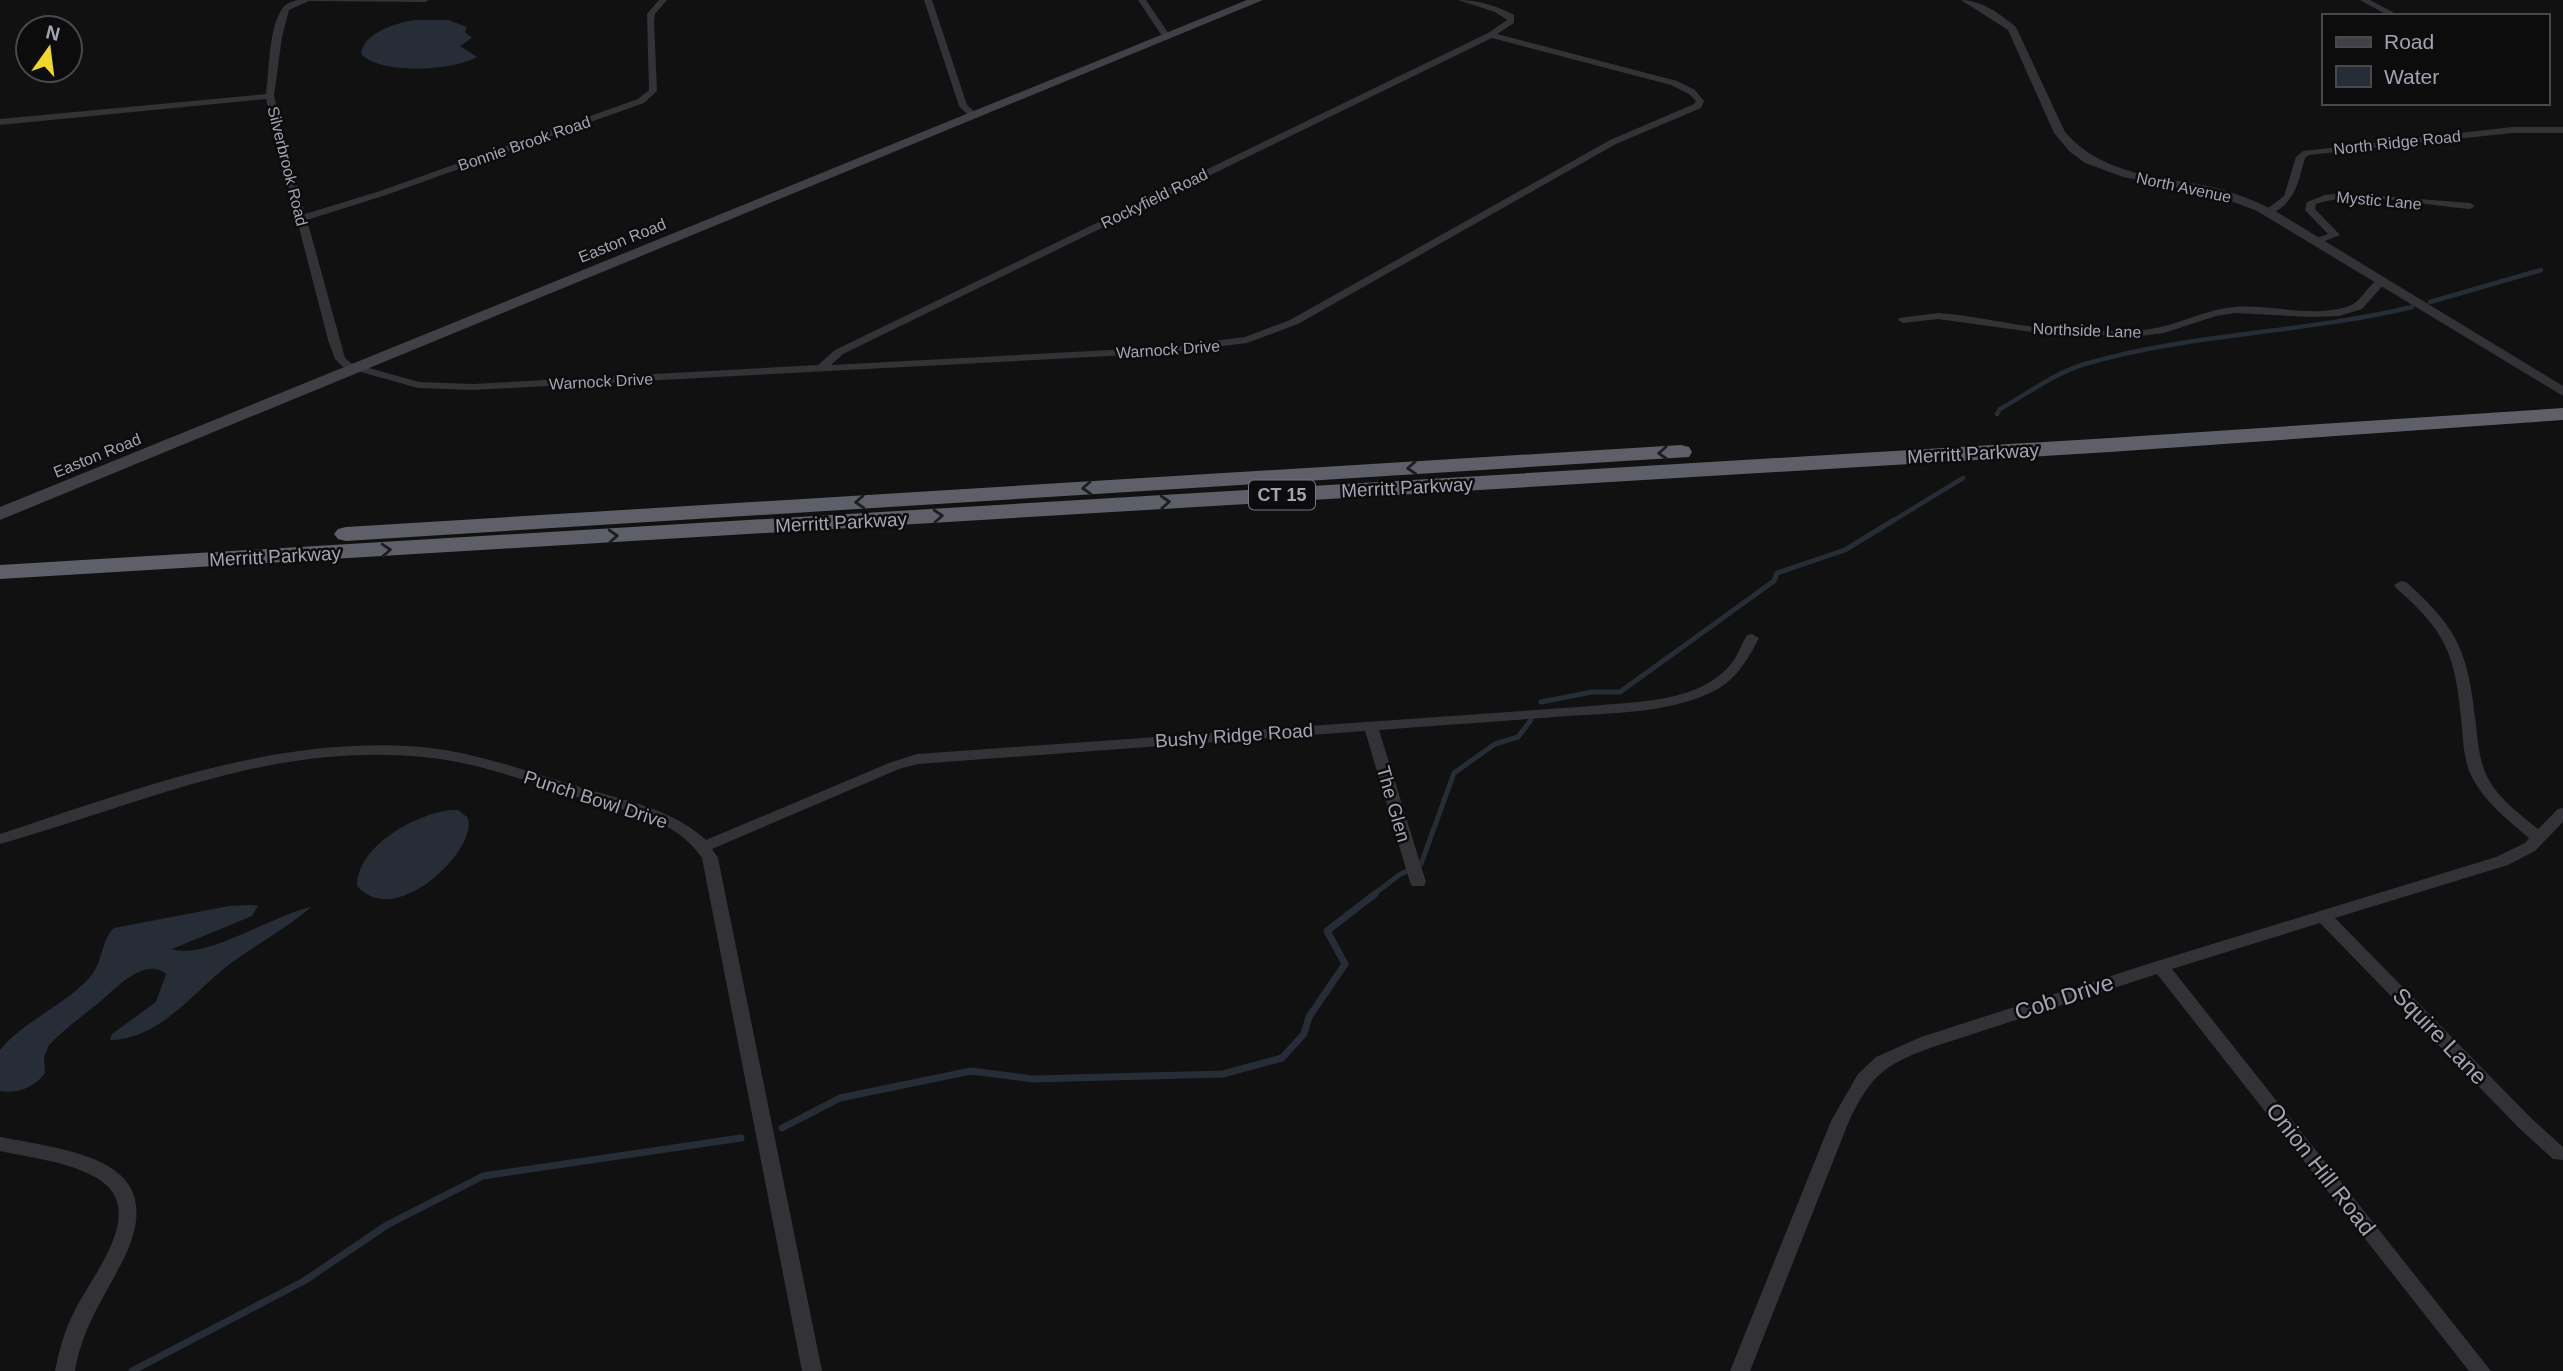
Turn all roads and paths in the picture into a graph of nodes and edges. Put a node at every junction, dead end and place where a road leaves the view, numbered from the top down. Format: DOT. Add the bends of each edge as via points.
graph roads {
  1 [pos="306,0"];
  2 [pos="312,0"];
  3 [pos="425,0"];
  4 [pos="663,0"];
  5 [pos="928,0"];
  6 [pos="1142,0"];
  7 [pos="1257,0"];
  8 [pos="1462,0"];
  9 [pos="1966,0"];
  10 [pos="2364,0"];
  11 [pos="2392,14"];
  12 [pos="1491,35"];
  13 [pos="1167,37"];
  14 [pos="270,96"];
  15 [pos="974,116"];
  16 [pos="0,122"];
  17 [pos="2563,130"];
  18 [pos="2470,206"];
  19 [pos="2268,212"];
  20 [pos="301,219"];
  21 [pos="2317,241"];
  22 [pos="2382,280"];
  23 [pos="1903,320"];
  24 [pos="355,368"];
  25 [pos="821,369"];
  26 [pos="2563,392"];
  27 [pos="2563,402"];
  28 [pos="2563,414"];
  29 [pos="0,514"];
  30 [pos="0,557"];
  31 [pos="0,572"];
  32 [pos="2401,585"];
  33 [pos="1752,638"];
  34 [pos="1371,726"];
  35 [pos="2563,813"];
  36 [pos="0,839"];
  37 [pos="2540,839"];
  38 [pos="704,846"];
  39 [pos="1417,880"];
  40 [pos="2323,916"];
  41 [pos="2160,966"];
  42 [pos="0,1144"];
  43 [pos="2559,1154"];
  44 [pos="65,1371"];
  45 [pos="812,1371"];
  46 [pos="1740,1371"];
  47 [pos="2482,1371"];
  1 -- 14 [label="street" via="289,6 283,15"];
  2 -- 3 [label="street"];
  4 -- 20 [label="street, Bonnie Brook Road" via="650,21 653,91 641,101"];
  5 -- 15 [label="street" via="963,106"];
  6 -- 13 [label="street"];
  7 -- 13 [label="main road, Easton Road"];
  8 -- 12 [label="street" via="1511,17 1509,25"];
  9 -- 19 [label="street, North Avenue" via="2012,29 2056,126 2076,151 2114,170 2220,193"];
  10 -- 11 [label="street"];
  12 -- 25 [label="street, Rockyfield Road" via="838,352"];
  12 -- 25 [label="street, Warnock Drive" via="1674,83 1700,101 1698,106 1620,139 1264,336 1166,350"];
  13 -- 15 [label="main road, Easton Road"];
  14 -- 16 [label="street, Silverbrook Road"];
  14 -- 20 [label="street, Silverbrook Road"];
  15 -- 24 [label="main road, Easton Road"];
  17 -- 19 [label="street, North Ridge Road" via="2512,130 2306,153 2291,196"];
  18 -- 21 [label="street, Mystic Lane" via="2343,195 2319,198 2309,210 2335,235"];
  19 -- 21 [label="street, North Avenue"];
  20 -- 24 [label="street, Silverbrook Road" via="340,359"];
  21 -- 22 [label="street, North Avenue"];
  22 -- 23 [label="street, Northside Lane" via="2365,302 2349,310 2224,312 2152,332 2045,331 1924,314"];
  22 -- 26 [label="street, North Avenue"];
  24 -- 25 [label="street, Warnock Drive" via="408,383 456,387"];
  24 -- 29 [label="main road, Easton Road"];
  27 -- 30 [label="highway, Merritt Parkway / CT 15, one-way" via="533,521"];
  31 -- 28 [label="highway, Merritt Parkway / CT 15, one-way"];
  32 -- 37 [label="street" via="2450,635 2458,651 2473,758 2482,781"];
  33 -- 34 [label="street, Bushy Ridge Road" via="1746,655 1726,678 1693,697 1591,710"];
  34 -- 38 [label="street, Bushy Ridge Road" via="917,760"];
  34 -- 39 [label="street, The Glen"];
  35 -- 37 [label="street, Cob Drive"];
  36 -- 38 [label="street, Punch Bowl Drive" via="254,762 328,751 387,749 464,759 615,802 675,824"];
  37 -- 40 [label="street, Cob Drive" via="2502,861"];
  38 -- 45 [label="street" via="713,872"];
  40 -- 41 [label="street, Cob Drive"];
  40 -- 43 [label="street, Squire Lane"];
  41 -- 46 [label="street, Cob Drive" via="1906,1049 1868,1072 1840,1121"];
  41 -- 47 [label="street, Onion Hill Road"];
  42 -- 44 [label="street" via="102,1171 121,1185 130,1202 125,1234 81,1317"];
}
